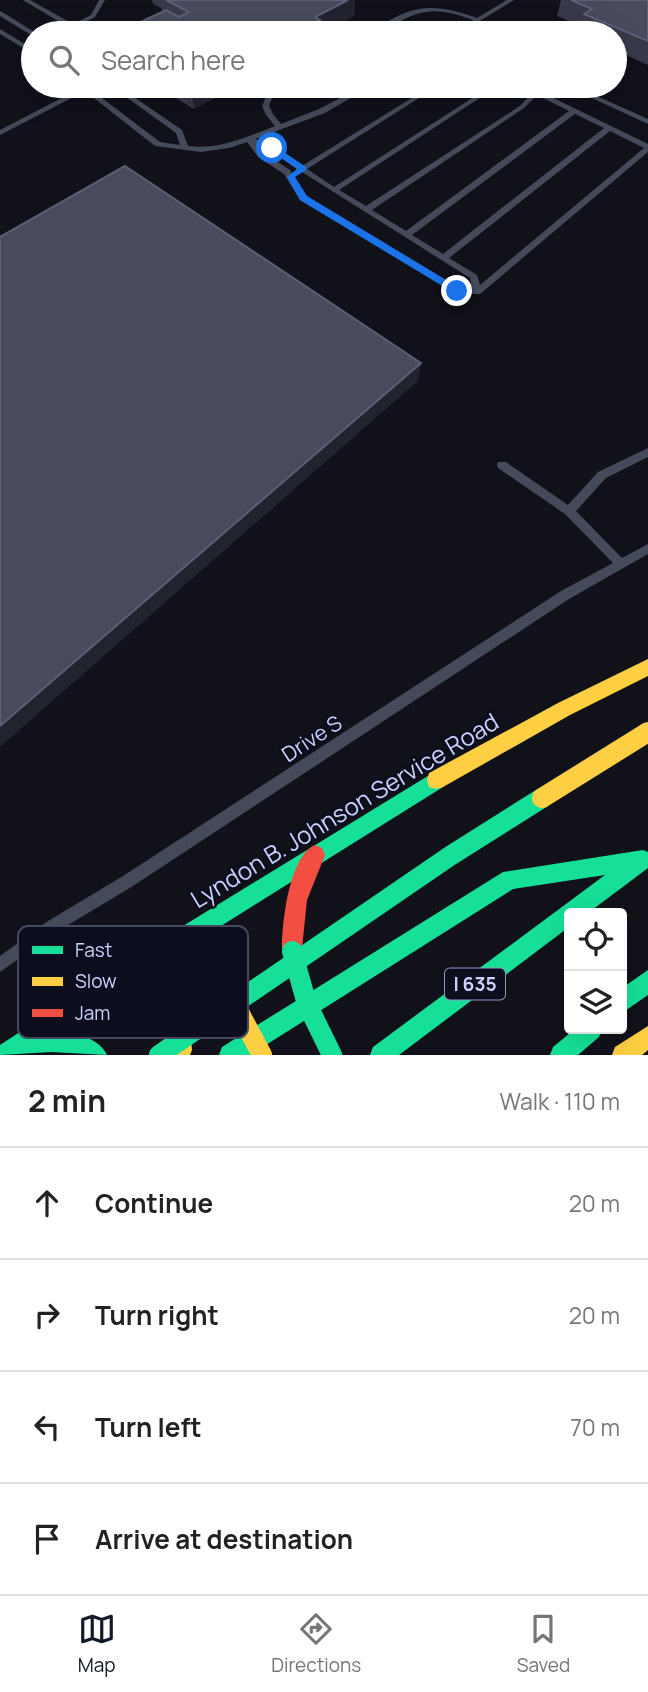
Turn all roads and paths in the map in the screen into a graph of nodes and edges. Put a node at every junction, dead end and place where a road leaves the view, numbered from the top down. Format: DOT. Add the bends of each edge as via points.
graph roads {
  1 [pos="26,0"];
  2 [pos="102,0"];
  3 [pos="511,0"];
  4 [pos="1,16"];
  5 [pos="478,20"];
  6 [pos="63,21"];
  7 [pos="84,21"];
  8 [pos="397,21"];
  9 [pos="21,27"];
  10 [pos="0,31"];
  11 [pos="21,43"];
  12 [pos="64,98"];
  13 [pos="101,98"];
  14 [pos="131,98"];
  15 [pos="267,98"];
  16 [pos="346,98"];
  17 [pos="416,98"];
  18 [pos="476,98"];
  19 [pos="530,98"];
  20 [pos="548,98"];
  21 [pos="595,98"];
  22 [pos="574,111"];
  23 [pos="648,122"];
  24 [pos="280,127"];
  25 [pos="609,128"];
  26 [pos="0,133"];
  27 [pos="249,139"];
  28 [pos="184,146"];
  29 [pos="648,147"];
  30 [pos="303,169"];
  31 [pos="291,177"];
  32 [pos="334,190"];
  33 [pos="366,210"];
  34 [pos="407,235"];
  35 [pos="443,258"];
  36 [pos="477,292"];
  37 [pos="648,452"];
  38 [pos="502,465"];
  39 [pos="569,511"];
  40 [pos="648,550"];
  41 [pos="621,564"];
  42 [pos="648,667"];
  43 [pos="648,732"];
  44 [pos="318,850"];
  45 [pos="645,858"];
  46 [pos="578,908"];
  47 [pos="564,918"];
  48 [pos="53,926"];
  49 [pos="200,926"];
  50 [pos="18,952"];
  51 [pos="0,965"];
  52 [pos="648,981"];
  53 [pos="248,993"];
  54 [pos="627,998"];
  55 [pos="248,1029"];
  56 [pos="585,1034"];
  57 [pos="648,1037"];
  58 [pos="31,1038"];
  59 [pos="183,1038"];
  60 [pos="23,1043"];
  61 [pos="4,1055"];
  62 [pos="96,1055"];
  63 [pos="159,1055"];
  64 [pos="230,1055"];
  65 [pos="262,1055"];
  66 [pos="332,1055"];
  67 [pos="381,1055"];
  68 [pos="561,1055"];
  69 [pos="623,1055"];
  1 -- 6 [label="lane"];
  2 -- 7 [label="lane" via="93,16"];
  3 -- 5 [label="lane"];
  4 -- 9 [label="lane"];
  5 -- 8 [label="lane" via="444,6"];
  10 -- 11 [label="lane"];
  12 -- 26 [label="lane"];
  13 -- 28 [label="lane" via="158,144"];
  14 -- 28 [label="lane" via="179,132"];
  15 -- 24 [label="lane" via="267,113"];
  16 -- 24 [label="lane"];
  17 -- 30 [label="lane"];
  18 -- 32 [label="lane"];
  19 -- 33 [label="lane"];
  20 -- 22 [label="lane"];
  21 -- 23 [label="lane"];
  22 -- 25 [label="lane"];
  22 -- 34 [label="lane"];
  24 -- 27 [label="lane"];
  25 -- 29 [label="lane"];
  25 -- 35 [label="lane"];
  27 -- 28 [label="lane" via="215,149"];
  27 -- 30 [label="lane"];
  27 -- 31 [label="lane" via="261,155"];
  29 -- 36 [label="lane"];
  30 -- 31 [label="lane"];
  30 -- 32 [label="lane"];
  31 -- 36 [label="lane" via="303,198 457,291"];
  32 -- 33 [label="lane"];
  33 -- 34 [label="lane"];
  34 -- 35 [label="lane"];
  35 -- 36 [label="lane" via="474,276"];
  37 -- 39 [label="lane" via="601,475"];
  38 -- 39 [label="lane"];
  39 -- 41 [label="lane"];
  40 -- 41 [label="lane, Drive S"];
  41 -- 48 [label="lane, Drive S" via="565,595"];
  42 -- 44 [label="main road, Lyndon B. Johnson Service Road" via="488,748"];
  43 -- 53 [label="main road, bridge" via="372,907"];
  44 -- 49 [label="main road, Lyndon B. Johnson Service Road"];
  44 -- 66 [label="main road, bridge" via="298,884 292,948 306,1006"];
  45 -- 46 [label="main road, I 635"];
  45 -- 64 [label="main road" via="510,879"];
  47 -- 67 [label="main road, I 635"];
  50 -- 51 [label="lane, Drive S"];
  52 -- 54 [label="main road"];
  55 -- 65 [label="main road, bridge"];
  56 -- 68 [label="main road"];
  57 -- 69 [label="main road"];
  58 -- 60 [label="main road, Lyndon B. Johnson Service Road"];
  59 -- 63 [label="main road, bridge"];
  60 -- 61 [label="main road, Lyndon B. Johnson Service Road"];
  60 -- 62 [label="main road" via="76,1044"];
}
